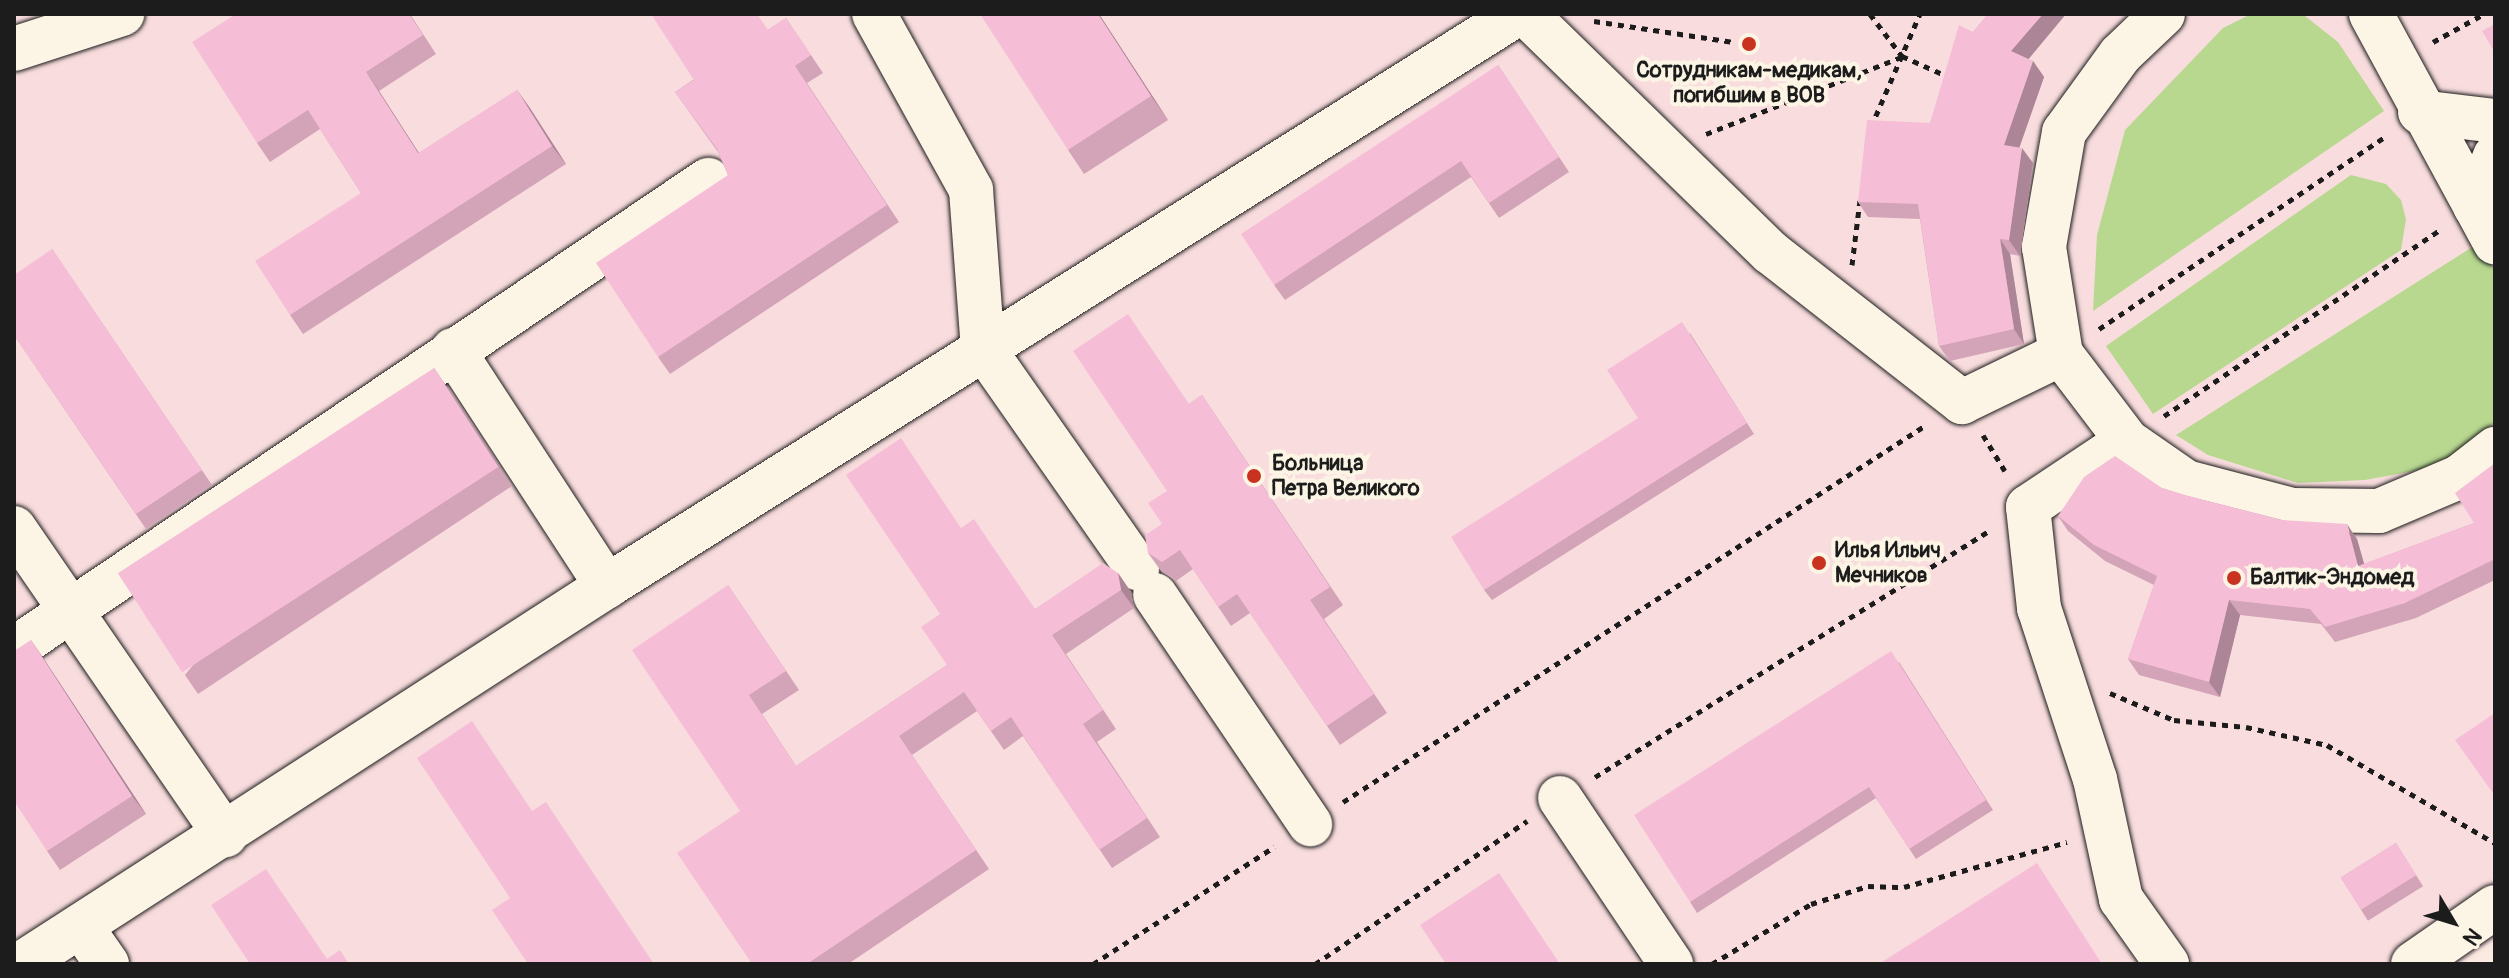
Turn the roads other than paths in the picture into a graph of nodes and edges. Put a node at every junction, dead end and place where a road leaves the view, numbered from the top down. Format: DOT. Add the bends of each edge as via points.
graph roads {
  1 [pos="122,14"];
  2 [pos="874,14"];
  3 [pos="1517,14"];
  4 [pos="1526,14"];
  5 [pos="2163,14"];
  6 [pos="2371,14"];
  7 [pos="14,49"];
  8 [pos="2091,94"];
  9 [pos="2420,112"];
  10 [pos="2495,121"];
  11 [pos="2495,156"];
  12 [pos="2027,162"];
  13 [pos="708,180"];
  14 [pos="2485,224"];
  15 [pos="2020,256"];
  16 [pos="2052,310"];
  17 [pos="983,348"];
  18 [pos="453,350"];
  19 [pos="2061,354"];
  20 [pos="2127,441"];
  21 [pos="2495,449"];
  22 [pos="14,528"];
  23 [pos="607,586"];
  24 [pos="71,612"];
  25 [pos="14,649"];
  26 [pos="1560,798"];
  27 [pos="1310,824"];
  28 [pos="225,835"];
  29 [pos="2495,907"];
  30 [pos="82,928"];
  31 [pos="21,964"];
  32 [pos="107,964"];
  33 [pos="1671,964"];
  34 [pos="2167,964"];
  35 [pos="2413,964"];
  1 -- 7 [label="lane"];
  2 -- 17 [label="lane" via="971,190"];
  3 -- 17 [label="lane"];
  4 -- 19 [label="lane" via="1770,252 1962,402"];
  5 -- 8 [label="lane" via="2120,55"];
  6 -- 9 [label="lane" via="2399,61"];
  8 -- 12 [label="lane"];
  8 -- 16 [label="lane" via="2064,132 2044,247"];
  9 -- 10 [label="lane"];
  9 -- 14 [label="lane"];
  11 -- 14 [label="lane"];
  13 -- 18 [label="lane"];
  15 -- 16 [label="lane"];
  16 -- 19 [label="lane"];
  17 -- 23 [label="lane"];
  17 -- 27 [label="lane"];
  18 -- 23 [label="lane"];
  18 -- 24 [label="lane" via="113,578"];
  19 -- 20 [label="lane"];
  20 -- 21 [label="lane" via="2186,482 2292,510 2379,511 2459,477"];
  20 -- 34 [label="lane" via="2028,507 2039,608 2095,779 2121,899"];
  22 -- 24 [label="lane"];
  23 -- 28 [label="lane"];
  24 -- 25 [label="lane"];
  24 -- 28 [label="lane"];
  26 -- 33 [label="lane"];
  28 -- 30 [label="lane"];
  29 -- 35 [label="lane"];
  30 -- 31 [label="lane"];
  30 -- 32 [label="lane"];
}
